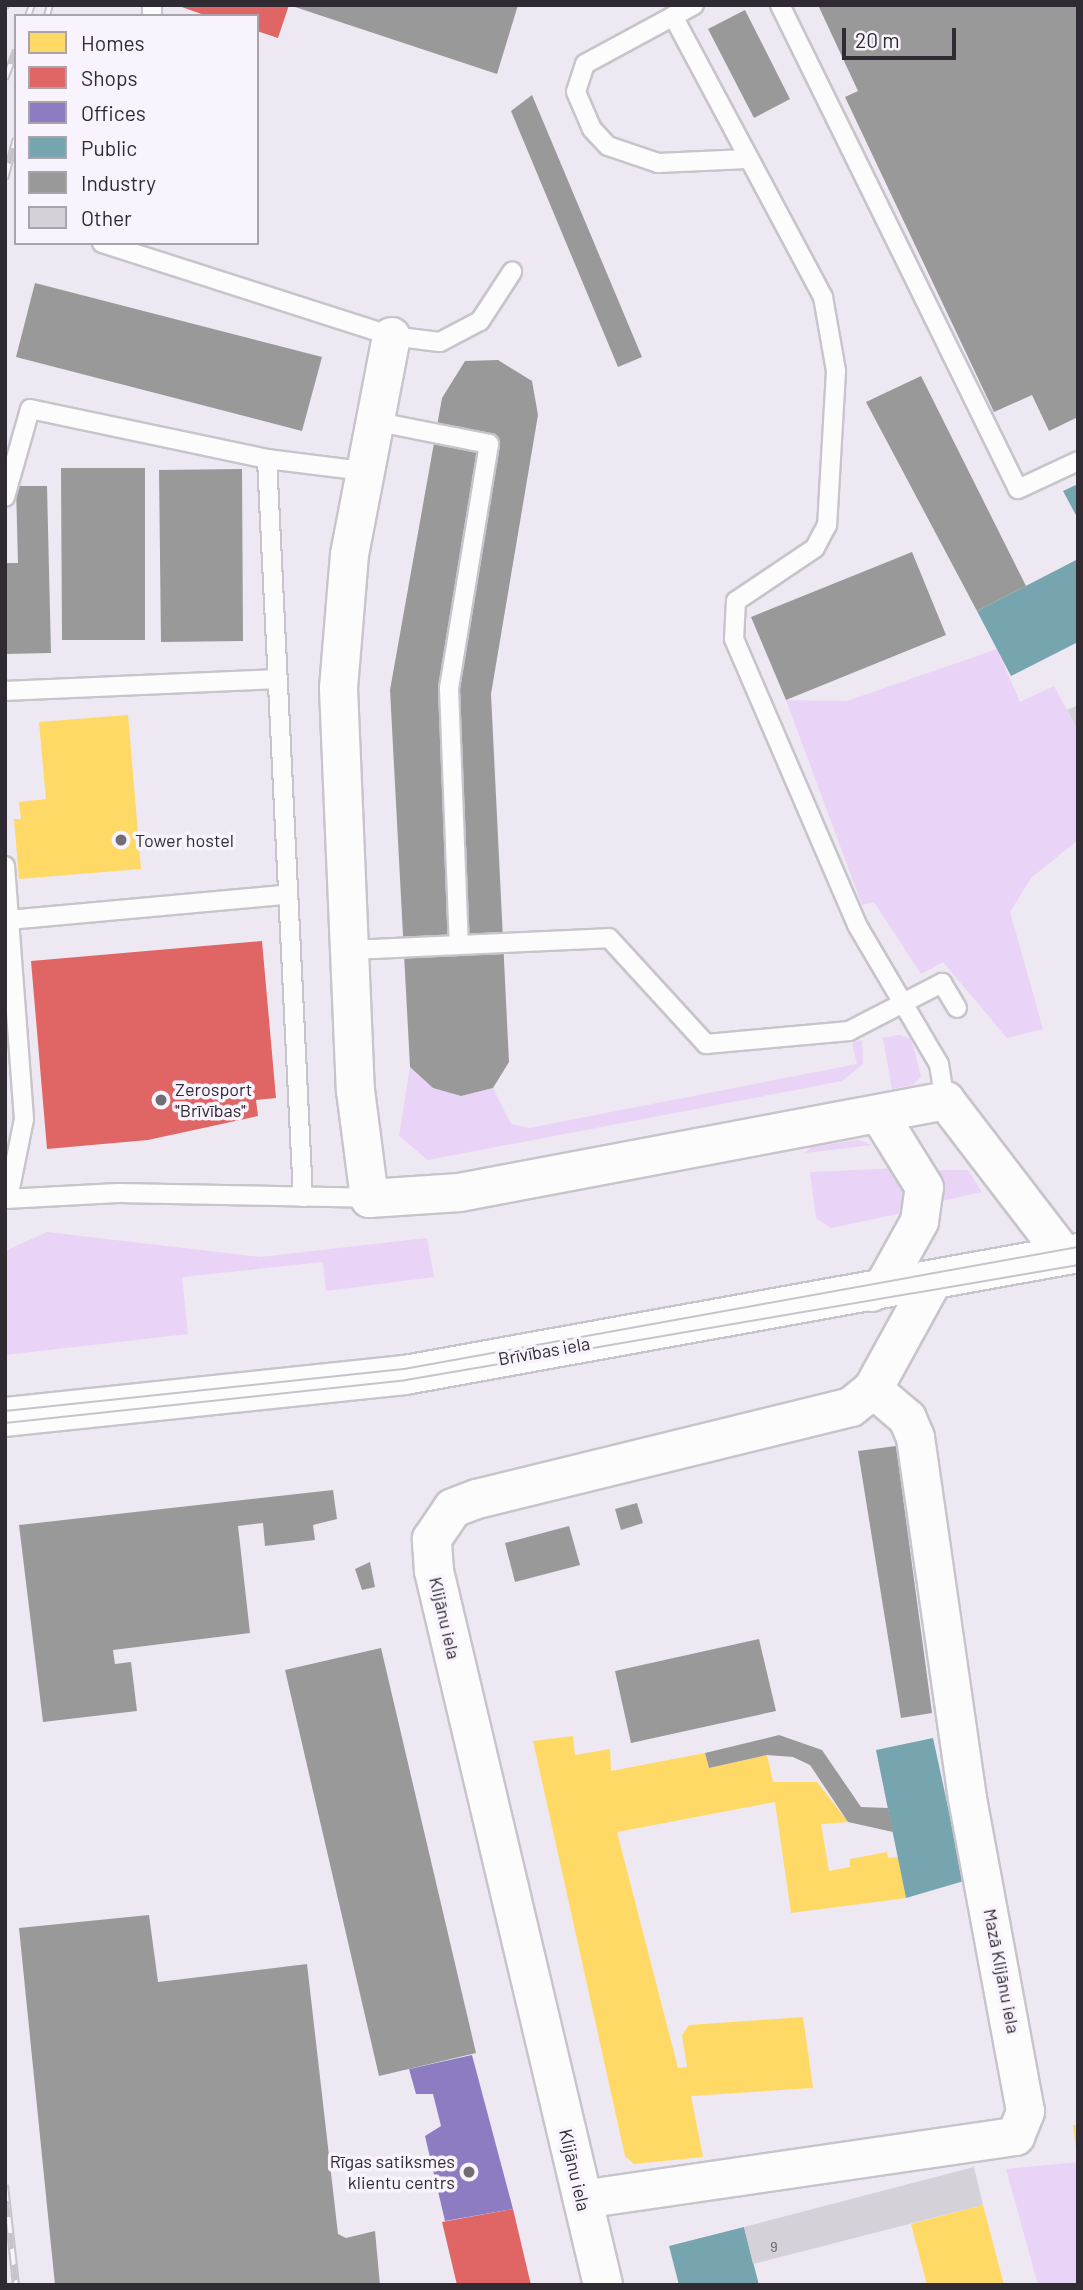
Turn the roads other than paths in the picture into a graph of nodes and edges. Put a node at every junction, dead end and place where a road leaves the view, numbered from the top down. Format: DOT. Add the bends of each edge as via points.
graph roads {
  1 [pos="694,5"];
  2 [pos="780,5"];
  3 [pos="673,16"];
  4 [pos="747,159"];
  5 [pos="108,245"];
  6 [pos="512,272"];
  7 [pos="391,335"];
  8 [pos="373,421"];
  9 [pos="267,459"];
  10 [pos="1078,461"];
  11 [pos="364,471"];
  12 [pos="5,497"];
  13 [pos="276,680"];
  14 [pos="5,691"];
  15 [pos="5,866"];
  16 [pos="285,895"];
  17 [pos="9,920"];
  18 [pos="459,943"];
  19 [pos="349,950"];
  20 [pos="905,1007"];
  21 [pos="957,1008"];
  22 [pos="945,1100"];
  23 [pos="880,1116"];
  24 [pos="303,1197"];
  25 [pos="369,1198"];
  26 [pos="7,1199"];
  27 [pos="1071,1254"];
  28 [pos="933,1280"];
  29 [pos="872,1292"];
  30 [pos="873,1389"];
  31 [pos="5,1417"];
  32 [pos="582,2199"];
  33 [pos="603,2285"];
  1 -- 3 [label="lane"];
  2 -- 10 [label="lane" via="1018,489"];
  3 -- 4 [label="lane"];
  3 -- 4 [label="lane" via="584,64 576,92 592,129 608,146 658,163"];
  4 -- 20 [label="lane" via="823,297 836,370 827,525 815,548 736,601 734,639 857,925"];
  5 -- 7 [label="lane"];
  6 -- 7 [label="lane" via="470,326 440,342"];
  7 -- 8 [label="street"];
  8 -- 11 [label="street"];
  8 -- 18 [label="lane" via="489,444 449,688"];
  9 -- 11 [label="lane"];
  9 -- 12 [label="lane" via="30,409"];
  9 -- 13 [label="lane"];
  11 -- 19 [label="street" via="349,554 338,688"];
  13 -- 14 [label="lane"];
  13 -- 16 [label="lane"];
  15 -- 17 [label="lane"];
  16 -- 17 [label="lane"];
  16 -- 24 [label="lane"];
  17 -- 26 [label="lane" via="24,1119"];
  18 -- 19 [label="lane"];
  18 -- 20 [label="lane" via="609,938 706,1044 849,1031"];
  19 -- 25 [label="street" via="358,1144"];
  20 -- 21 [label="lane" via="943,983"];
  20 -- 22 [label="lane" via="939,1064"];
  22 -- 23 [label="street"];
  22 -- 27 [label="street"];
  23 -- 25 [label="street" via="459,1192"];
  23 -- 29 [label="street" via="924,1187 919,1221 884,1284"];
  24 -- 25 [label="lane"];
  24 -- 26 [label="lane"];
  27 -- 28 [label="main road, Brīvības iela"];
  28 -- 29 [label="main road, Brīvības iela"];
  28 -- 30 [label="main road, Klijānu iela"];
  29 -- 31 [label="main road, Brīvības iela" via="405,1375"];
  30 -- 32 [label="main road, Klijānu iela" via="851,1407 814,1418 477,1499 453,1508 432,1539 431,1556"];
  30 -- 32 [label="street, Mazā Klijānu iela" via="907,1418 915,1437 967,1798 1025,2110 1014,2136"];
  32 -- 33 [label="main road, Klijānu iela"];
}
